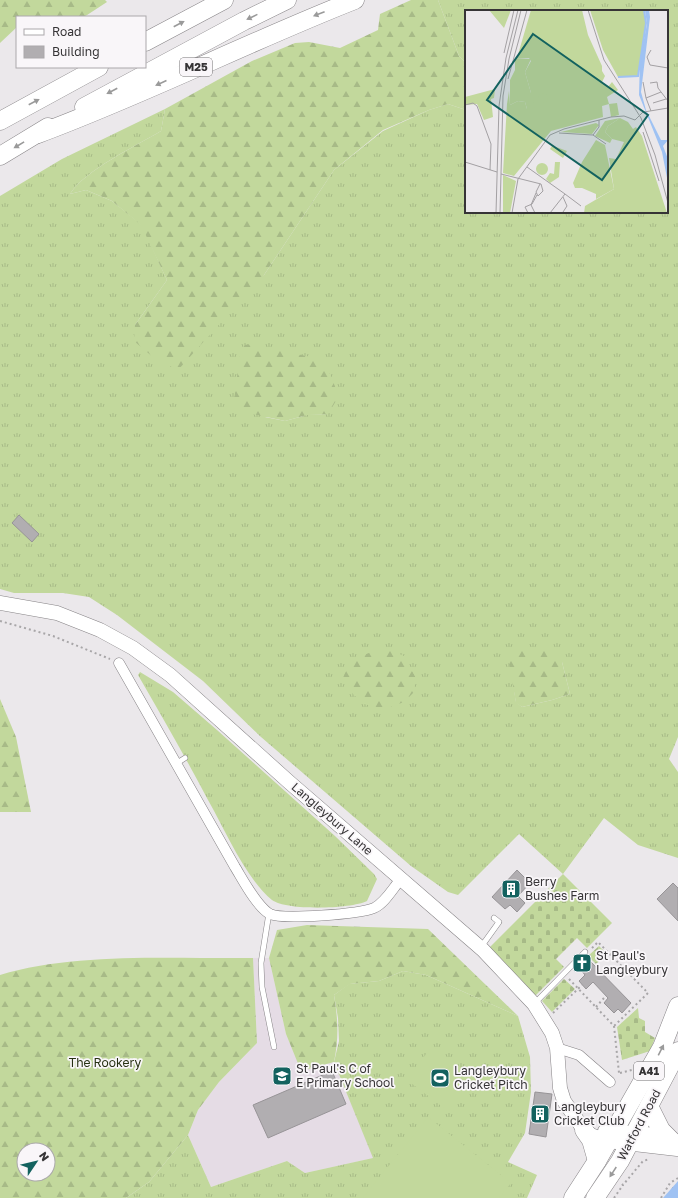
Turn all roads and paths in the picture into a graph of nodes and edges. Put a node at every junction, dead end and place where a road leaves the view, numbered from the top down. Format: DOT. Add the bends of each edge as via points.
graph roads {
  1 [pos="224,0"];
  2 [pos="287,0"];
  3 [pos="355,0"];
  4 [pos="146,41"];
  5 [pos="97,68"];
  6 [pos="0,121"];
  7 [pos="38,134"];
  8 [pos="0,156"];
  9 [pos="0,603"];
  10 [pos="0,621"];
  11 [pos="119,663"];
  12 [pos="401,879"];
  13 [pos="269,913"];
  14 [pos="494,918"];
  15 [pos="480,948"];
  16 [pos="585,952"];
  17 [pos="564,974"];
  18 [pos="582,985"];
  19 [pos="578,988"];
  20 [pos="604,998"];
  21 [pos="534,1004"];
  22 [pos="678,1006"];
  23 [pos="596,1007"];
  24 [pos="552,1014"];
  25 [pos="614,1026"];
  26 [pos="274,1047"];
  27 [pos="557,1048"];
  28 [pos="678,1051"];
  29 [pos="632,1070"];
  30 [pos="619,1073"];
  31 [pos="610,1082"];
  32 [pos="649,1106"];
  33 [pos="581,1126"];
  34 [pos="611,1137"];
  35 [pos="632,1139"];
  36 [pos="676,1144"];
  37 [pos="655,1156"];
  38 [pos="597,1161"];
  39 [pos="678,1178"];
  40 [pos="619,1182"];
  41 [pos="623,1185"];
  42 [pos="573,1198"];
  43 [pos="596,1198"];
  44 [pos="614,1198"];
  45 [pos="661,1198"];
  4 -- 1 [label="highway, one-way"];
  2 -- 7 [label="highway, M25, one-way" via="106,94"];
  3 -- 7 [label="highway, M25, one-way" via="245,45 101,110"];
  6 -- 5 [label="highway, one-way"];
  7 -- 8 [label="highway, M25, one-way"];
  9 -- 12 [label="street, Langleybury Lane" via="57,613 100,630 132,648 170,675"];
  10 -- 11 [label="path" via="53,636"];
  11 -- 13 [label="street" via="181,760 235,867 250,891"];
  12 -- 13 [label="street" via="374,908 308,916 280,916"];
  12 -- 15 [label="street, Langleybury Lane"];
  13 -- 26 [label="lane" via="261,963 262,987"];
  14 -- 15 [label="lane" via="499,922"];
  15 -- 21 [label="street, Langleybury Lane"];
  16 -- 17 [label="lane"];
  16 -- 25 [label="path" via="598,942 648,993"];
  17 -- 19 [label="path"];
  17 -- 21 [label="lane"];
  18 -- 19 [label="path"];
  19 -- 23 [label="path"];
  19 -- 24 [label="path"];
  20 -- 23 [label="path"];
  21 -- 27 [label="street, Langleybury Lane" via="552,1033"];
  34 -- 22 [label="highway, Watford Road / A41, one-way" via="662,1047"];
  23 -- 25 [label="path"];
  25 -- 30 [label="path"];
  27 -- 31 [label="street" via="579,1054"];
  27 -- 33 [label="street, Langleybury Lane" via="560,1088 564,1101"];
  28 -- 32 [label="highway, Watford Road / A41"];
  29 -- 30 [label="path"];
  30 -- 31 [label="path"];
  32 -- 35 [label="highway, Watford Road / A41"];
  32 -- 36 [label="highway" via="661,1130"];
  33 -- 34 [label="street" via="591,1135"];
  33 -- 38 [label="highway" via="591,1140"];
  34 -- 35 [label="street"];
  34 -- 38 [label="highway, Watford Road / A41"];
  35 -- 36 [label="street" via="658,1135"];
  35 -- 43 [label="highway, Watford Road / A41, one-way"];
  37 -- 41 [label="path" via="643,1161"];
  38 -- 42 [label="highway, Watford Road / A41"];
  39 -- 45 [label="path" via="670,1184"];
  40 -- 41 [label="path"];
  41 -- 44 [label="path"];
}
